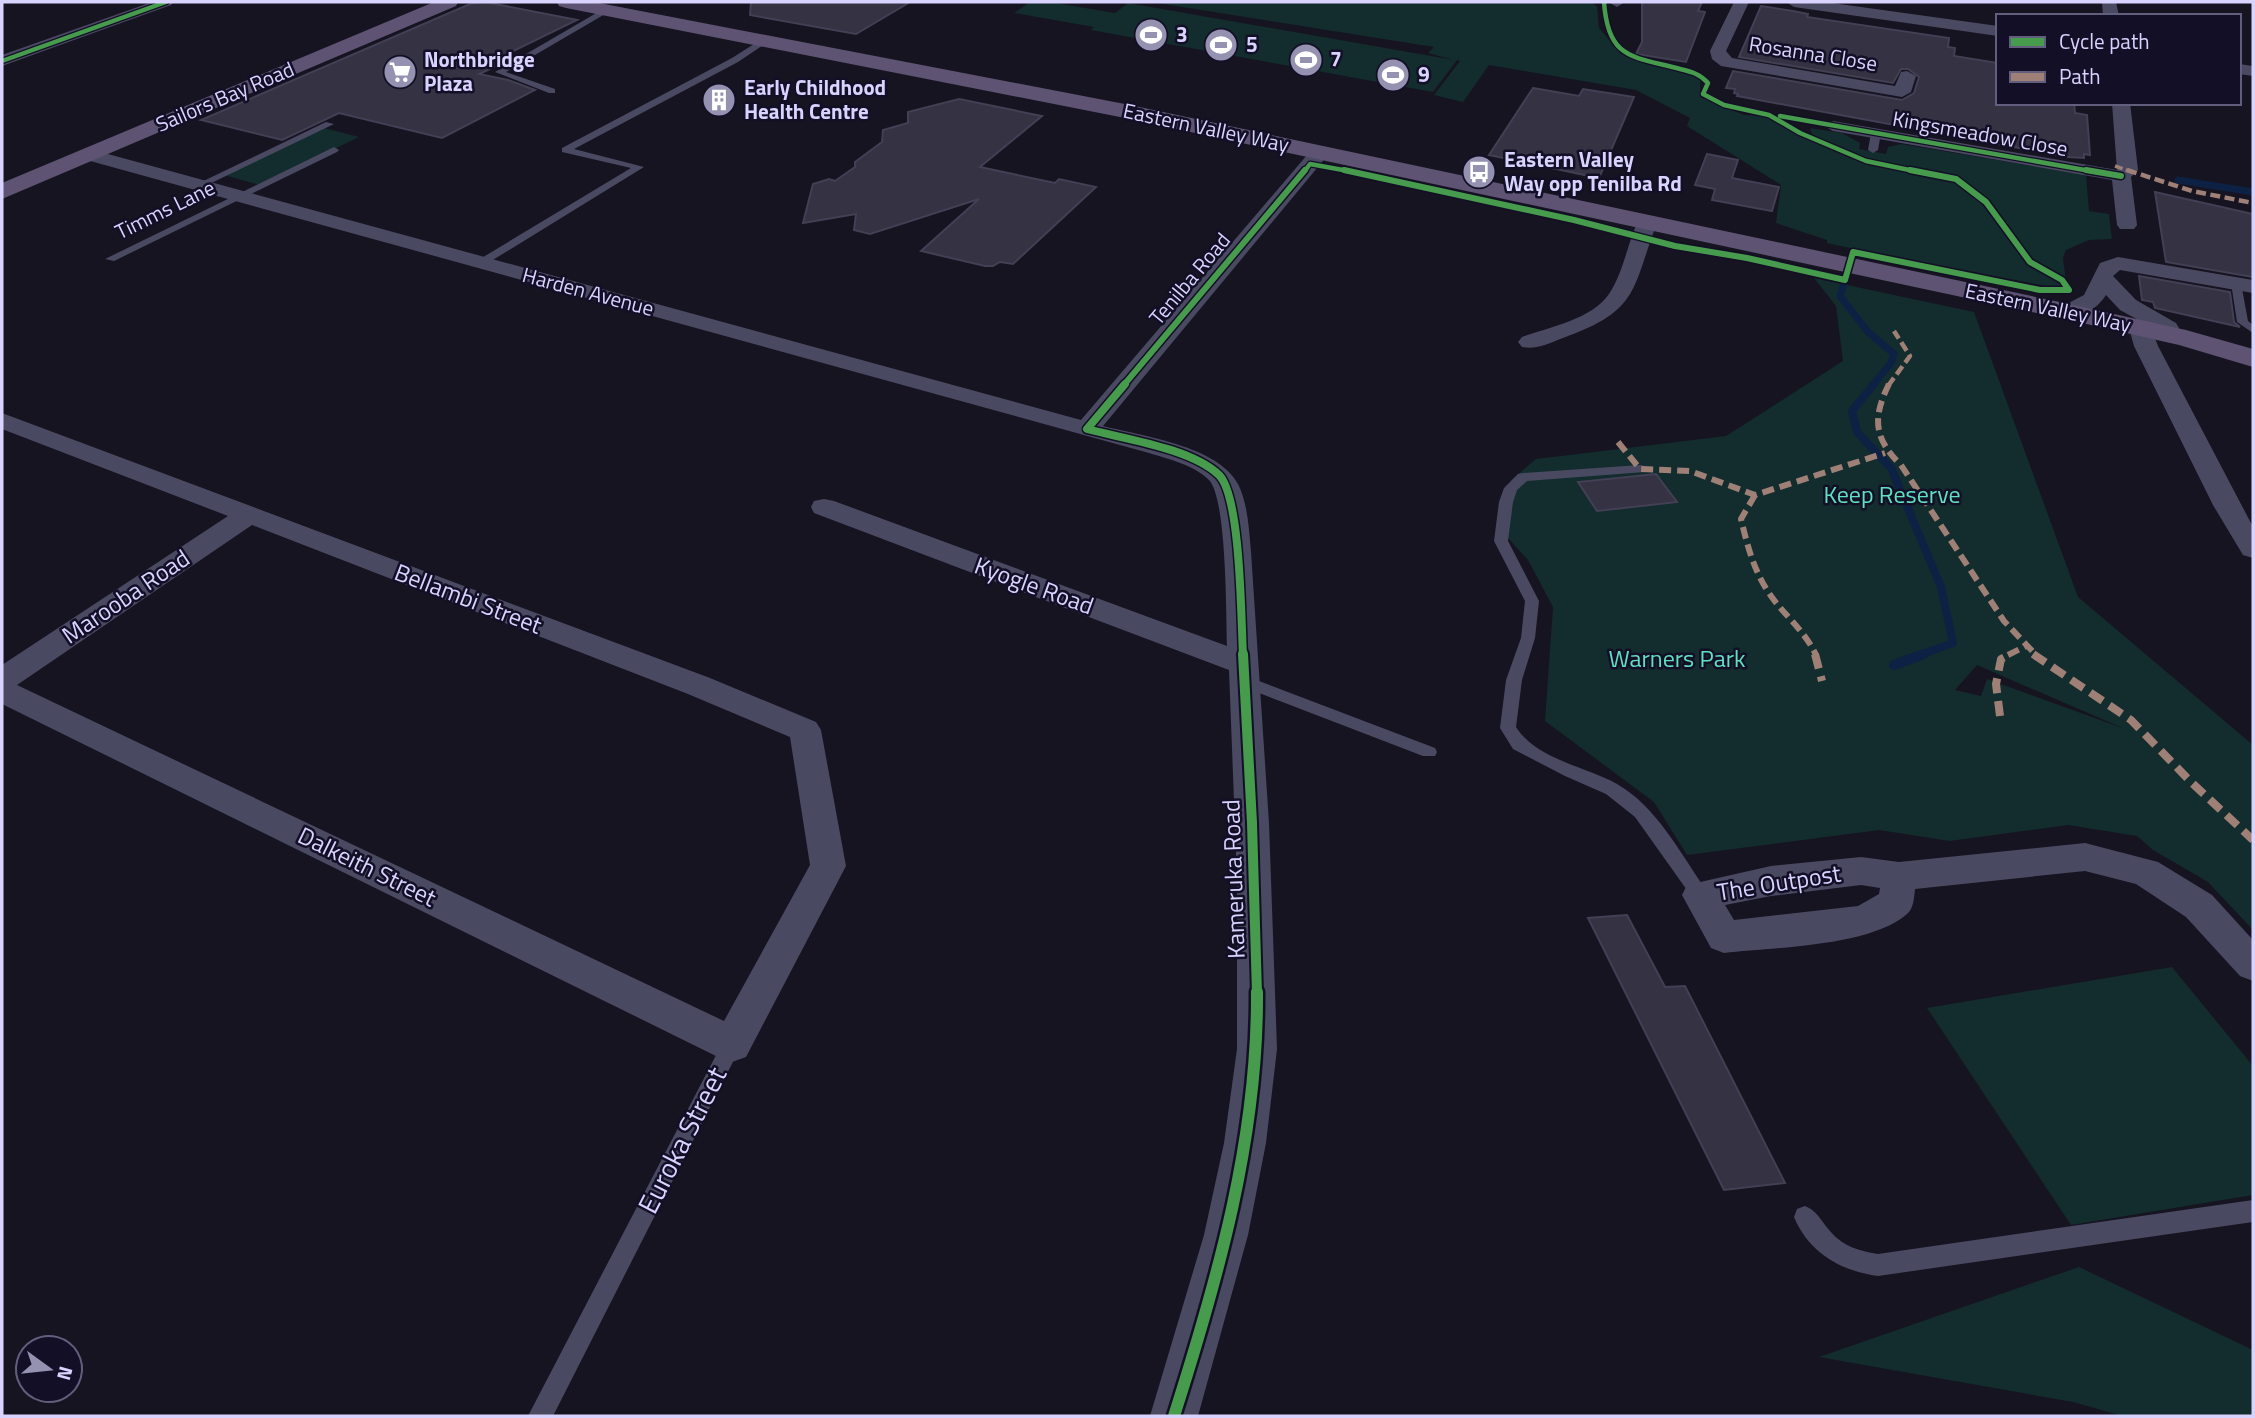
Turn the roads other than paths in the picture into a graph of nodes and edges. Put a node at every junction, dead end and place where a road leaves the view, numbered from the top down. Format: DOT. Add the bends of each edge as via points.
graph roads {
  1 [pos="166,2"];
  2 [pos="449,2"];
  3 [pos="566,2"];
  4 [pos="1741,2"];
  5 [pos="1794,2"];
  6 [pos="608,10"];
  7 [pos="1996,32"];
  8 [pos="765,41"];
  9 [pos="2,61"];
  10 [pos="1903,90"];
  11 [pos="552,91"];
  12 [pos="2121,105"];
  13 [pos="329,124"];
  14 [pos="1833,126"];
  15 [pos="334,150"];
  16 [pos="1320,152"];
  17 [pos="90,155"];
  18 [pos="2121,176"];
  19 [pos="198,186"];
  20 [pos="2,192"];
  21 [pos="237,197"];
  22 [pos="1647,223"];
  23 [pos="2127,225"];
  24 [pos="110,258"];
  25 [pos="479,264"];
  26 [pos="2103,278"];
  27 [pos="2245,285"];
  28 [pos="2069,312"];
  29 [pos="2140,328"];
  30 [pos="2253,330"];
  31 [pos="2186,338"];
  32 [pos="1530,342"];
  33 [pos="2253,358"];
  34 [pos="2,420"];
  35 [pos="1087,429"];
  36 [pos="1640,469"];
  37 [pos="824,507"];
  38 [pos="250,514"];
  39 [pos="2253,549"];
  40 [pos="1245,673"];
  41 [pos="2,680"];
  42 [pos="2,691"];
  43 [pos="1429,752"];
  44 [pos="828,866"];
  45 [pos="1899,876"];
  46 [pos="1700,895"];
  47 [pos="2253,965"];
  48 [pos="732,1044"];
  49 [pos="2253,1210"];
  50 [pos="1805,1217"];
  51 [pos="540,1416"];
  52 [pos="1174,1416"];
  1 -- 9 [label="street"];
  2 -- 17 [label="main road, Sailors Bay Road"];
  3 -- 6 [label="main road, Eastern Valley Way"];
  4 -- 10 [label="street, Rosanna Close" via="1718,51 1727,62"];
  5 -- 7 [label="street"];
  6 -- 8 [label="main road, Eastern Valley Way"];
  6 -- 11 [label="lane" via="499,72"];
  8 -- 16 [label="main road, Eastern Valley Way"];
  8 -- 25 [label="lane" via="565,150 639,167"];
  12 -- 18 [label="street" via="2128,170"];
  13 -- 19 [label="lane"];
  14 -- 18 [label="street, Kingsmeadow Close" via="1875,142"];
  15 -- 21 [label="lane, Timms Lane"];
  16 -- 22 [label="main road, Eastern Valley Way"];
  16 -- 35 [label="street, Tenilba Road"];
  17 -- 19 [label="street, Harden Avenue"];
  17 -- 20 [label="main road, Sailors Bay Road"];
  18 -- 23 [label="street"];
  19 -- 21 [label="street, Harden Avenue"];
  21 -- 24 [label="lane, Timms Lane"];
  21 -- 25 [label="street, Harden Avenue"];
  22 -- 28 [label="main road, Eastern Valley Way"];
  22 -- 32 [label="street" via="1630,273 1609,308"];
  25 -- 35 [label="street, Harden Avenue" via="754,335"];
  26 -- 27 [label="street" via="2108,265 2118,263"];
  26 -- 28 [label="street" via="2094,297"];
  26 -- 31 [label="street" via="2129,305"];
  27 -- 30 [label="lane" via="2243,322"];
  28 -- 29 [label="main road, Eastern Valley Way"];
  29 -- 31 [label="main road, Eastern Valley Way"];
  29 -- 39 [label="street" via="2226,505"];
  31 -- 33 [label="main road, Eastern Valley Way"];
  34 -- 38 [label="street, Bellambi Street"];
  35 -- 40 [label="street, Kameruka Road" via="1194,460 1224,480 1234,527"];
  36 -- 46 [label="lane" via="1523,477 1511,488 1501,541 1532,601 1508,728 1518,745 1612,789 1641,812"];
  37 -- 40 [label="street, Kyogle Road"];
  38 -- 41 [label="street, Marooba Road"];
  38 -- 44 [label="street, Bellambi Street" via="726,695 805,730"];
  40 -- 43 [label="lane"];
  40 -- 52 [label="street, Kameruka Road" via="1257,1005 1253,1099 1231,1218"];
  42 -- 48 [label="street, Dalkeith Street"];
  44 -- 48 [label="street, Euroka Street"];
  45 -- 46 [label="street, The Outpost" via="1861,871"];
  45 -- 46 [label="street, The Outpost" via="1896,902 1864,921 1724,937"];
  45 -- 47 [label="street, The Outpost" via="2085,857 2146,872 2199,906"];
  48 -- 51 [label="lane, Euroka Street"];
  49 -- 50 [label="lane" via="1878,1265 1850,1262 1828,1248"];
}
